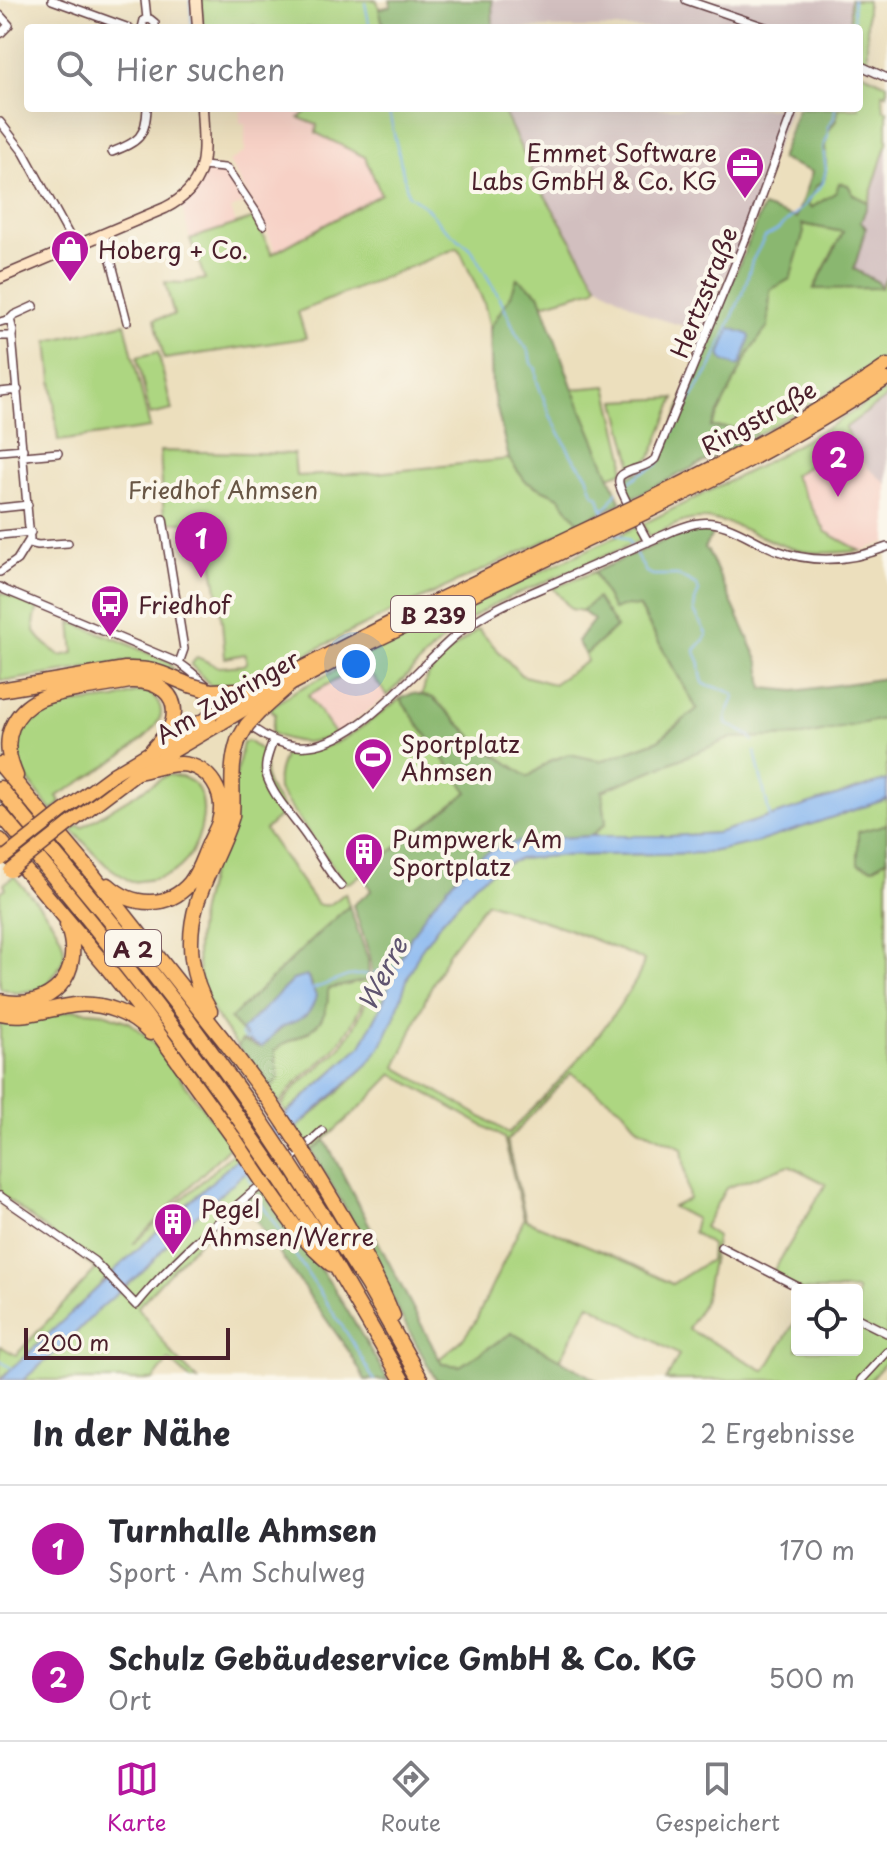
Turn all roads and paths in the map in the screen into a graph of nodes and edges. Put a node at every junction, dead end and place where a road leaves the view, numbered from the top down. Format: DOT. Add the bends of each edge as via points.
graph roads {
  1 [pos="52,0"];
  2 [pos="145,0"];
  3 [pos="196,0"];
  4 [pos="686,0"];
  5 [pos="0,15"];
  6 [pos="147,19"];
  7 [pos="118,24"];
  8 [pos="142,24"];
  9 [pos="154,24"];
  10 [pos="198,24"];
  11 [pos="756,24"];
  12 [pos="0,34"];
  13 [pos="863,67"];
  14 [pos="887,78"];
  15 [pos="147,112"];
  16 [pos="202,112"];
  17 [pos="793,112"];
  18 [pos="0,122"];
  19 [pos="112,152"];
  20 [pos="202,166"];
  21 [pos="263,225"];
  22 [pos="104,233"];
  23 [pos="75,246"];
  24 [pos="0,278"];
  25 [pos="34,306"];
  26 [pos="10,319"];
  27 [pos="0,322"];
  28 [pos="127,322"];
  29 [pos="0,336"];
  30 [pos="12,336"];
  31 [pos="887,365"];
  32 [pos="887,379"];
  33 [pos="18,390"];
  34 [pos="0,392"];
  35 [pos="0,451"];
  36 [pos="23,452"];
  37 [pos="58,453"];
  38 [pos="28,505"];
  39 [pos="649,505"];
  40 [pos="0,508"];
  41 [pos="163,519"];
  42 [pos="31,532"];
  43 [pos="0,535"];
  44 [pos="29,543"];
  45 [pos="68,543"];
  46 [pos="646,543"];
  47 [pos="887,547"];
  48 [pos="0,572"];
  49 [pos="0,587"];
  50 [pos="179,663"];
  51 [pos="284,681"];
  52 [pos="0,690"];
  53 [pos="248,701"];
  54 [pos="217,718"];
  55 [pos="273,741"];
  56 [pos="152,750"];
  57 [pos="0,764"];
  58 [pos="138,772"];
  59 [pos="0,788"];
  60 [pos="27,797"];
  61 [pos="0,813"];
  62 [pos="0,840"];
  63 [pos="1,860"];
  64 [pos="86,866"];
  65 [pos="5,875"];
  66 [pos="341,886"];
  67 [pos="62,913"];
  68 [pos="0,1001"];
  69 [pos="0,1013"];
  70 [pos="226,1043"];
  71 [pos="174,1055"];
  72 [pos="238,1131"];
  73 [pos="322,1131"];
  74 [pos="0,1196"];
  75 [pos="721,1247"];
  76 [pos="337,1270"];
  77 [pos="792,1284"];
  78 [pos="863,1321"];
  79 [pos="887,1333"];
  80 [pos="887,1352"];
  81 [pos="413,1364"];
  82 [pos="402,1380"];
  83 [pos="421,1380"];
  84 [pos="861,1380"];
  1 -- 7 [label="street"];
  2 -- 6 [label="street"];
  3 -- 10 [label="main road"];
  4 -- 11 [label="street"];
  5 -- 12 [label="street" via="9,25"];
  6 -- 8 [label="street"];
  6 -- 9 [label="street"];
  13 -- 14 [label="street"];
  15 -- 19 [label="street" via="141,136"];
  16 -- 20 [label="main road"];
  17 -- 46 [label="street, Hertzstraße" via="662,445 651,464 619,477"];
  18 -- 23 [label="street" via="24,153"];
  20 -- 21 [label="street" via="228,170"];
  20 -- 22 [label="main road" via="195,184 176,202"];
  22 -- 23 [label="main road"];
  22 -- 28 [label="street"];
  23 -- 24 [label="main road"];
  25 -- 26 [label="street"];
  26 -- 27 [label="street"];
  26 -- 30 [label="street"];
  29 -- 30 [label="street"];
  30 -- 33 [label="street"];
  31 -- 39 [label="highway, Ringstraße / B 239"];
  32 -- 39 [label="highway, Ringstraße / B 239" via="719,478"];
  33 -- 34 [label="street"];
  33 -- 36 [label="street"];
  35 -- 36 [label="street"];
  36 -- 37 [label="street"];
  36 -- 38 [label="street"];
  38 -- 40 [label="street"];
  38 -- 42 [label="street"];
  39 -- 51 [label="highway, Am Zubringer / B 239, bridge"];
  41 -- 50 [label="street" via="184,649"];
  42 -- 43 [label="street"];
  42 -- 44 [label="street"];
  44 -- 45 [label="street"];
  44 -- 48 [label="street"];
  46 -- 47 [label="street" via="698,523 716,523 773,549 808,558 843,559"];
  46 -- 55 [label="street" via="489,611 444,645 382,706 336,739 304,747"];
  49 -- 50 [label="street"];
  50 -- 55 [label="street"];
  51 -- 53 [label="highway"];
  51 -- 53 [label="highway"];
  52 -- 53 [label="highway, bridge" via="143,669"];
  53 -- 54 [label="highway, Am Zubringer, bridge"];
  53 -- 70 [label="highway, bridge" via="247,725 231,772 232,816 192,929 192,961 201,995"];
  54 -- 56 [label="highway, Am Zubringer"];
  54 -- 58 [label="highway, Am Zubringer"];
  55 -- 66 [label="street" via="266,763 273,790"];
  56 -- 60 [label="highway" via="168,732 173,713 169,696 153,683 130,681 39,698 21,711 9,734 10,761"];
  56 -- 63 [label="highway, Am Zubringer, bridge"];
  57 -- 60 [label="highway"];
  58 -- 64 [label="highway" via="191,766 217,787 219,823 191,882 169,899 149,903 115,891"];
  58 -- 65 [label="highway, Am Zubringer, bridge"];
  59 -- 81 [label="highway, A 2, bridge" via="145,963 257,1115"];
  60 -- 64 [label="highway"];
  61 -- 72 [label="highway, A 2" via="160,1008"];
  62 -- 67 [label="highway"];
  64 -- 70 [label="highway"];
  67 -- 68 [label="highway" via="73,944 60,985 38,1000"];
  67 -- 71 [label="highway"];
  69 -- 71 [label="highway" via="30,1015 76,1005 114,1009 130,1016"];
  70 -- 81 [label="highway, bridge" via="303,1151 359,1243"];
  71 -- 72 [label="highway"];
  72 -- 76 [label="highway, A 2, bridge" via="277,1174"];
  72 -- 76 [label="highway, bridge" via="294,1227"];
  73 -- 74 [label="street" via="133,1302 94,1261"];
  75 -- 77 [label="street"];
  76 -- 82 [label="highway, A 2"];
  78 -- 79 [label="street"];
  80 -- 84 [label="street"];
  81 -- 83 [label="highway, A 2"];
}
